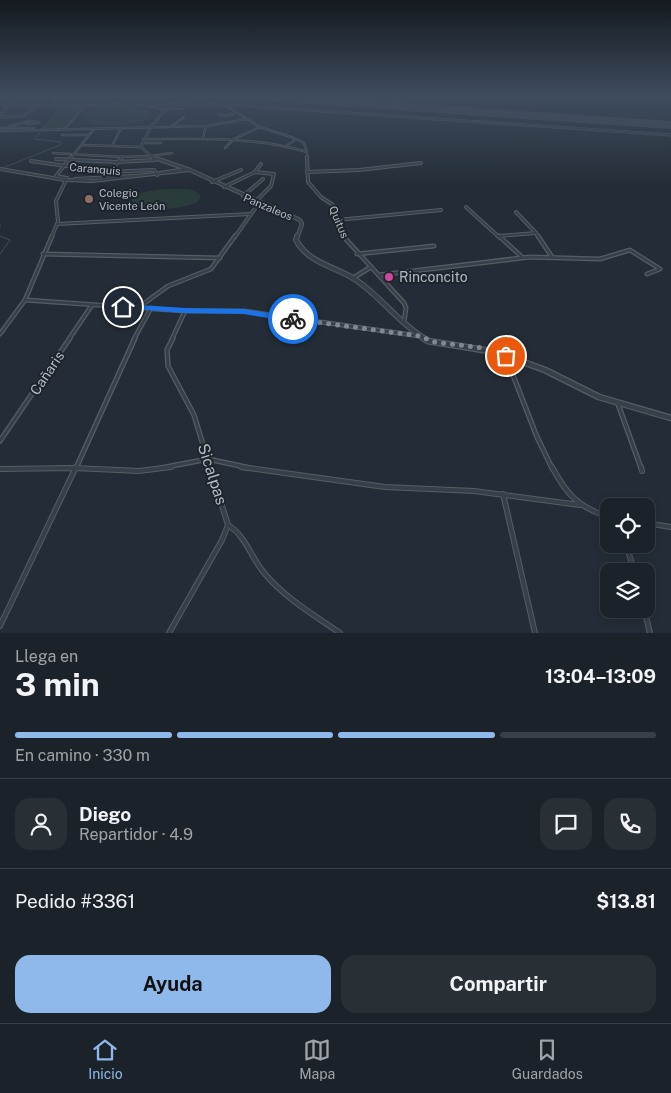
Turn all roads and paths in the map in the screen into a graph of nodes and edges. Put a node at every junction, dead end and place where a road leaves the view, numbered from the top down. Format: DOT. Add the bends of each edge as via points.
graph roads {
  1 [pos="15,126"];
  2 [pos="68,126"];
  3 [pos="206,126"];
  4 [pos="534,126"];
  5 [pos="150,127"];
  6 [pos="171,127"];
  7 [pos="260,127"];
  8 [pos="34,128"];
  9 [pos="120,128"];
  10 [pos="1,129"];
  11 [pos="65,129"];
  12 [pos="94,129"];
  13 [pos="62,135"];
  14 [pos="89,135"];
  15 [pos="671,135"];
  16 [pos="203,138"];
  17 [pos="234,138"];
  18 [pos="294,138"];
  19 [pos="143,139"];
  20 [pos="161,143"];
  21 [pos="82,145"];
  22 [pos="142,145"];
  23 [pos="284,145"];
  24 [pos="112,146"];
  25 [pos="225,148"];
  26 [pos="307,152"];
  27 [pos="53,153"];
  28 [pos="172,153"];
  29 [pos="75,154"];
  30 [pos="150,156"];
  31 [pos="122,157"];
  32 [pos="56,159"];
  33 [pos="71,160"];
  34 [pos="155,160"];
  35 [pos="31,161"];
  36 [pos="117,162"];
  37 [pos="421,163"];
  38 [pos="261,164"];
  39 [pos="65,166"];
  40 [pos="2,169"];
  41 [pos="186,169"];
  42 [pos="190,170"];
  43 [pos="240,170"];
  44 [pos="108,172"];
  45 [pos="255,172"];
  46 [pos="307,172"];
  47 [pos="156,174"];
  48 [pos="56,177"];
  49 [pos="263,178"];
  50 [pos="66,179"];
  51 [pos="103,180"];
  52 [pos="212,182"];
  53 [pos="224,187"];
  54 [pos="243,196"];
  55 [pos="257,202"];
  56 [pos="466,207"];
  57 [pos="441,210"];
  58 [pos="516,212"];
  59 [pos="250,214"];
  60 [pos="337,220"];
  61 [pos="56,224"];
  62 [pos="536,234"];
  63 [pos="499,236"];
  64 [pos="434,246"];
  65 [pos="43,254"];
  66 [pos="357,254"];
  67 [pos="552,257"];
  68 [pos="220,258"];
  69 [pos="523,258"];
  70 [pos="370,267"];
  71 [pos="647,274"];
  72 [pos="379,275"];
  73 [pos="352,279"];
  74 [pos="25,300"];
  75 [pos="92,305"];
  76 [pos="139,307"];
  77 [pos="151,308"];
  78 [pos="185,311"];
  79 [pos="404,322"];
  80 [pos="0,334"];
  81 [pos="420,336"];
  82 [pos="506,356"];
  83 [pos="618,404"];
  84 [pos="671,418"];
  85 [pos="0,441"];
  86 [pos="208,459"];
  87 [pos="74,468"];
  88 [pos="0,469"];
  89 [pos="642,471"];
  90 [pos="503,494"];
  91 [pos="580,505"];
  92 [pos="600,514"];
  93 [pos="655,524"];
  94 [pos="228,525"];
  95 [pos="671,527"];
  96 [pos="646,618"];
  97 [pos="0,626"];
  98 [pos="169,633"];
  99 [pos="340,633"];
  100 [pos="535,633"];
  101 [pos="650,633"];
  1 -- 10 [label="street"];
  2 -- 11 [label="street"];
  3 -- 6 [label="street"];
  3 -- 16 [label="street"];
  4 -- 15 [label="street"];
  5 -- 6 [label="street"];
  5 -- 9 [label="street"];
  5 -- 19 [label="street"];
  7 -- 17 [label="street"];
  7 -- 18 [label="street"];
  8 -- 10 [label="street"];
  9 -- 12 [label="street"];
  9 -- 24 [label="street"];
  10 -- 11 [label="street"];
  11 -- 12 [label="street"];
  12 -- 14 [label="street"];
  13 -- 14 [label="street"];
  14 -- 21 [label="street"];
  16 -- 17 [label="street"];
  16 -- 19 [label="street"];
  17 -- 23 [label="street"];
  17 -- 25 [label="street"];
  18 -- 23 [label="street"];
  18 -- 26 [label="street" via="304,143"];
  19 -- 22 [label="street"];
  20 -- 22 [label="street"];
  21 -- 24 [label="street"];
  21 -- 29 [label="street"];
  22 -- 24 [label="street"];
  22 -- 30 [label="street, Panzaleos"];
  23 -- 26 [label="street"];
  26 -- 46 [label="street, Quitus"];
  27 -- 29 [label="street"];
  28 -- 30 [label="street"];
  29 -- 31 [label="street"];
  29 -- 33 [label="street"];
  30 -- 31 [label="street"];
  30 -- 34 [label="street, Panzaleos"];
  31 -- 36 [label="street"];
  32 -- 33 [label="street"];
  33 -- 36 [label="street"];
  33 -- 39 [label="street"];
  34 -- 36 [label="street"];
  34 -- 41 [label="street, Panzaleos"];
  35 -- 39 [label="street, Caranquis"];
  36 -- 44 [label="street"];
  37 -- 46 [label="street"];
  38 -- 45 [label="street"];
  39 -- 44 [label="street, Caranquis"];
  39 -- 48 [label="street"];
  40 -- 48 [label="street"];
  41 -- 42 [label="street, Panzaleos"];
  41 -- 47 [label="street"];
  42 -- 47 [label="street"];
  42 -- 52 [label="street, Panzaleos"];
  43 -- 52 [label="street"];
  44 -- 47 [label="street, Caranquis" via="155,170"];
  44 -- 51 [label="street"];
  45 -- 53 [label="street"];
  45 -- 55 [label="street" via="275,176 268,191"];
  46 -- 60 [label="street, Quitus" via="310,185 333,205"];
  47 -- 51 [label="street"];
  48 -- 50 [label="street"];
  49 -- 54 [label="street"];
  50 -- 51 [label="street"];
  50 -- 61 [label="street" via="56,201 59,213"];
  52 -- 53 [label="street, Panzaleos"];
  53 -- 54 [label="street, Panzaleos"];
  54 -- 55 [label="street, Panzaleos"];
  55 -- 59 [label="street"];
  55 -- 73 [label="street, Panzaleos" via="300,220 302,224 296,240 301,249 323,265"];
  56 -- 63 [label="street"];
  57 -- 60 [label="street"];
  58 -- 62 [label="street"];
  59 -- 61 [label="street"];
  59 -- 68 [label="street"];
  60 -- 66 [label="street, Quitus" via="344,238"];
  61 -- 65 [label="street"];
  62 -- 63 [label="street"];
  62 -- 67 [label="street"];
  63 -- 69 [label="street"];
  64 -- 66 [label="street"];
  65 -- 68 [label="street"];
  65 -- 74 [label="street"];
  66 -- 70 [label="street, Quitus"];
  67 -- 69 [label="street"];
  67 -- 71 [label="street" via="600,260 632,251 660,268"];
  68 -- 76 [label="street" via="209,270 168,286"];
  69 -- 72 [label="street"];
  70 -- 72 [label="street, Quitus"];
  70 -- 73 [label="street"];
  72 -- 79 [label="street, Quitus" via="404,303"];
  73 -- 79 [label="street, Panzaleos"];
  74 -- 75 [label="street"];
  74 -- 80 [label="street"];
  75 -- 76 [label="street"];
  75 -- 85 [label="street, Cañaris"];
  76 -- 77 [label="street"];
  77 -- 78 [label="street"];
  77 -- 87 [label="street"];
  78 -- 81 [label="street" via="244,311"];
  78 -- 86 [label="street, Sicalpas" via="167,350 168,366 194,415"];
  79 -- 81 [label="street, Panzaleos"];
  81 -- 82 [label="street" via="434,342 483,348"];
  82 -- 83 [label="street"];
  82 -- 91 [label="street" via="549,462"];
  83 -- 84 [label="street"];
  83 -- 89 [label="street"];
  86 -- 87 [label="street" via="139,471"];
  86 -- 90 [label="street" via="241,467 385,487"];
  86 -- 94 [label="street, Sicalpas"];
  87 -- 88 [label="street"];
  87 -- 97 [label="street"];
  90 -- 91 [label="street"];
  90 -- 100 [label="street"];
  91 -- 92 [label="street"];
  93 -- 95 [label="street"];
  94 -- 98 [label="street"];
  94 -- 99 [label="street" via="240,536 260,568 290,596"];
  96 -- 101 [label="street"];
}
